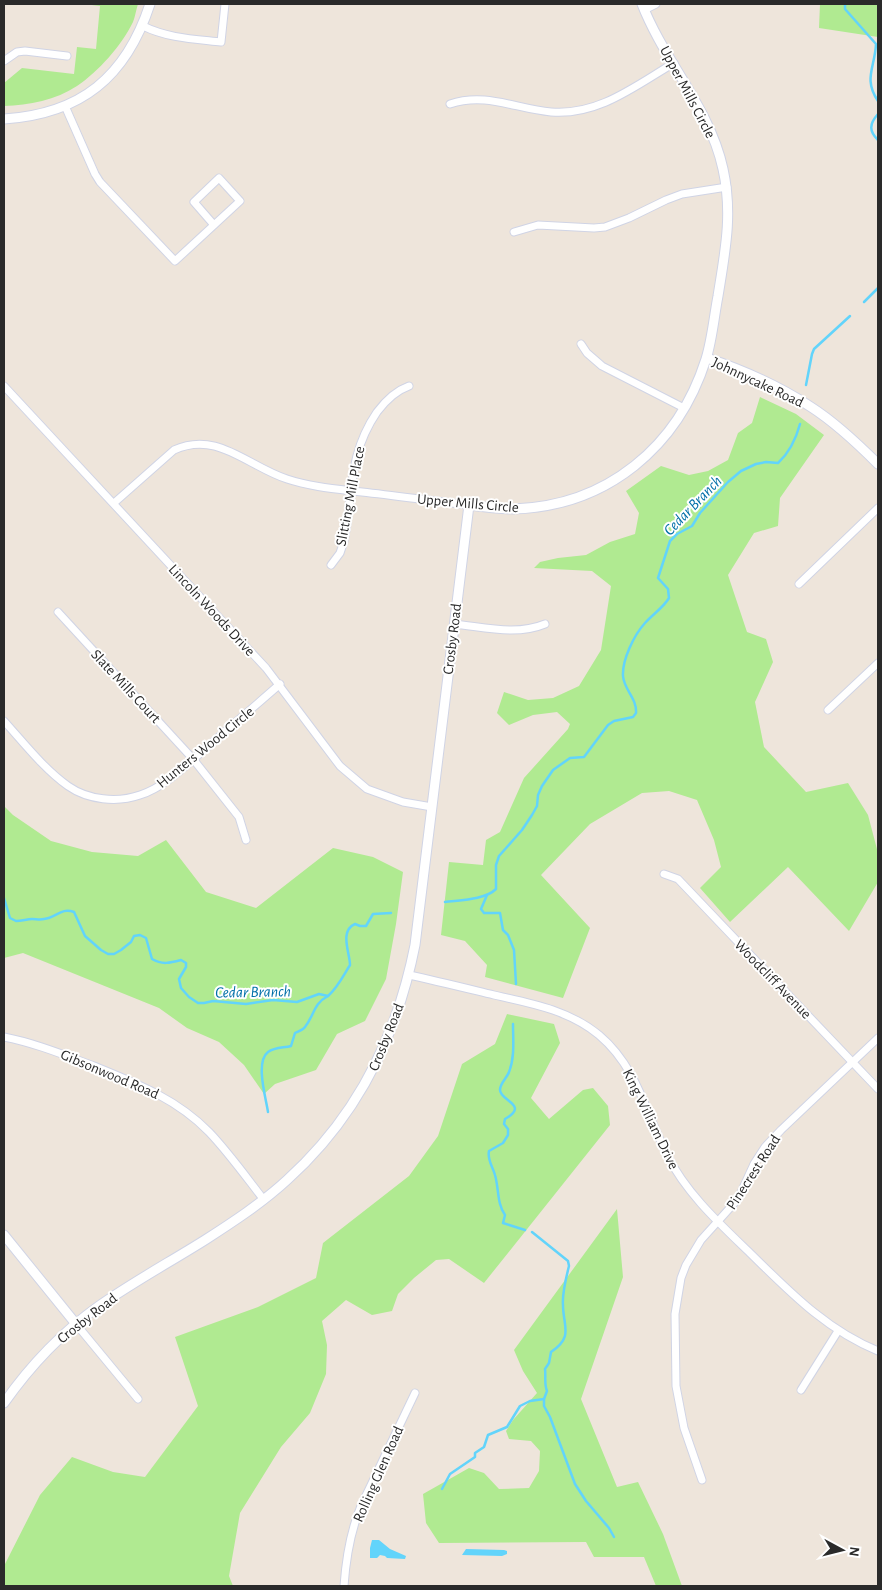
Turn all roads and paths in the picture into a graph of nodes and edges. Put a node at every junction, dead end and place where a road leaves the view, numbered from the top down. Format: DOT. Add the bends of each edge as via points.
graph roads {
  1 [pos="150,4"];
  2 [pos="225,4"];
  3 [pos="656,4"];
  4 [pos="643,7"];
  5 [pos="142,26"];
  6 [pos="67,56"];
  7 [pos="4,61"];
  8 [pos="674,63"];
  9 [pos="450,104"];
  10 [pos="65,106"];
  11 [pos="4,119"];
  12 [pos="726,187"];
  13 [pos="214,224"];
  14 [pos="514,232"];
  15 [pos="581,344"];
  16 [pos="706,358"];
  17 [pos="4,386"];
  18 [pos="409,386"];
  19 [pos="684,408"];
  20 [pos="878,464"];
  21 [pos="351,490"];
  22 [pos="114,503"];
  23 [pos="469,505"];
  24 [pos="878,508"];
  25 [pos="331,565"];
  26 [pos="799,584"];
  27 [pos="58,612"];
  28 [pos="454,624"];
  29 [pos="545,624"];
  30 [pos="878,663"];
  31 [pos="280,684"];
  32 [pos="828,710"];
  33 [pos="4,721"];
  34 [pos="193,759"];
  35 [pos="432,807"];
  36 [pos="246,840"];
  37 [pos="664,874"];
  38 [pos="409,975"];
  39 [pos="4,1037"];
  40 [pos="878,1038"];
  41 [pos="852,1062"];
  42 [pos="878,1089"];
  43 [pos="264,1200"];
  44 [pos="718,1222"];
  45 [pos="4,1235"];
  46 [pos="76,1324"];
  47 [pos="838,1331"];
  48 [pos="878,1351"];
  49 [pos="801,1390"];
  50 [pos="415,1393"];
  51 [pos="138,1399"];
  52 [pos="4,1403"];
  53 [pos="702,1480"];
  54 [pos="344,1586"];
  1 -- 5 [label="street"];
  2 -- 5 [label="street" via="221,42 174,37"];
  3 -- 4 [label="street"];
  4 -- 8 [label="street, Upper Mills Circle"];
  5 -- 10 [label="street" via="130,51 110,75 91,92"];
  6 -- 7 [label="street" via="25,51 17,52"];
  8 -- 9 [label="street" via="600,106 585,110 550,112 476,99"];
  8 -- 12 [label="street, Upper Mills Circle" via="708,125"];
  10 -- 11 [label="street"];
  10 -- 13 [label="street" via="100,182 175,262"];
  12 -- 14 [label="street" via="682,194 605,226 538,225"];
  12 -- 16 [label="street, Upper Mills Circle" via="727,240"];
  13 -- 13 [label="street" via="240,200 219,178 194,202"];
  15 -- 19 [label="street" via="602,366"];
  16 -- 19 [label="street, Upper Mills Circle"];
  16 -- 20 [label="street, Johnnycake Road" via="760,379 811,406"];
  17 -- 22 [label="street, Lincoln Woods Drive"];
  18 -- 21 [label="street, Slitting Mill Place" via="390,396 365,432 358,448"];
  19 -- 23 [label="street, Upper Mills Circle" via="664,438 642,460 596,490 536,507"];
  21 -- 22 [label="street, Upper Mills Circle" via="287,479 204,443 174,450"];
  21 -- 23 [label="street, Upper Mills Circle"];
  21 -- 25 [label="street, Slitting Mill Place" via="344,541"];
  22 -- 31 [label="street, Lincoln Woods Drive"];
  23 -- 28 [label="street, Crosby Road"];
  24 -- 26 [label="street"];
  27 -- 34 [label="street, Slate Mills Court"];
  28 -- 29 [label="street" via="522,630"];
  28 -- 35 [label="street, Crosby Road"];
  30 -- 32 [label="street"];
  31 -- 34 [label="street, Hunters Wood Circle"];
  31 -- 35 [label="street, Lincoln Woods Drive" via="330,754 353,778 383,796"];
  33 -- 34 [label="street, Hunters Wood Circle" via="56,776 82,793 97,798 113,800 142,795"];
  34 -- 36 [label="street, Slate Mills Court" via="239,817"];
  35 -- 38 [label="street, Crosby Road"];
  37 -- 41 [label="street, Woodcliff Avenue" via="678,879"];
  38 -- 43 [label="street, Crosby Road" via="382,1053 355,1102 314,1154"];
  38 -- 44 [label="street, King William Drive" via="540,1006 580,1022 598,1035 627,1067 682,1180"];
  39 -- 43 [label="street, Gibsonwood Road" via="50,1049 161,1095 208,1132"];
  40 -- 41 [label="street, Pinecrest Road"];
  41 -- 42 [label="street, Woodcliff Avenue"];
  41 -- 44 [label="street, Pinecrest Road" via="765,1147 738,1198"];
  43 -- 46 [label="street, Crosby Road"];
  44 -- 47 [label="street, King William Drive" via="798,1299"];
  44 -- 53 [label="street, Pinecrest Road" via="686,1265 675,1314 679,1407"];
  45 -- 46 [label="street"];
  46 -- 51 [label="street"];
  46 -- 52 [label="street, Crosby Road" via="34,1364"];
  47 -- 48 [label="street, King William Drive"];
  47 -- 49 [label="street"];
  50 -- 54 [label="street, Rolling Glen Road" via="360,1506 346,1560"];
}
